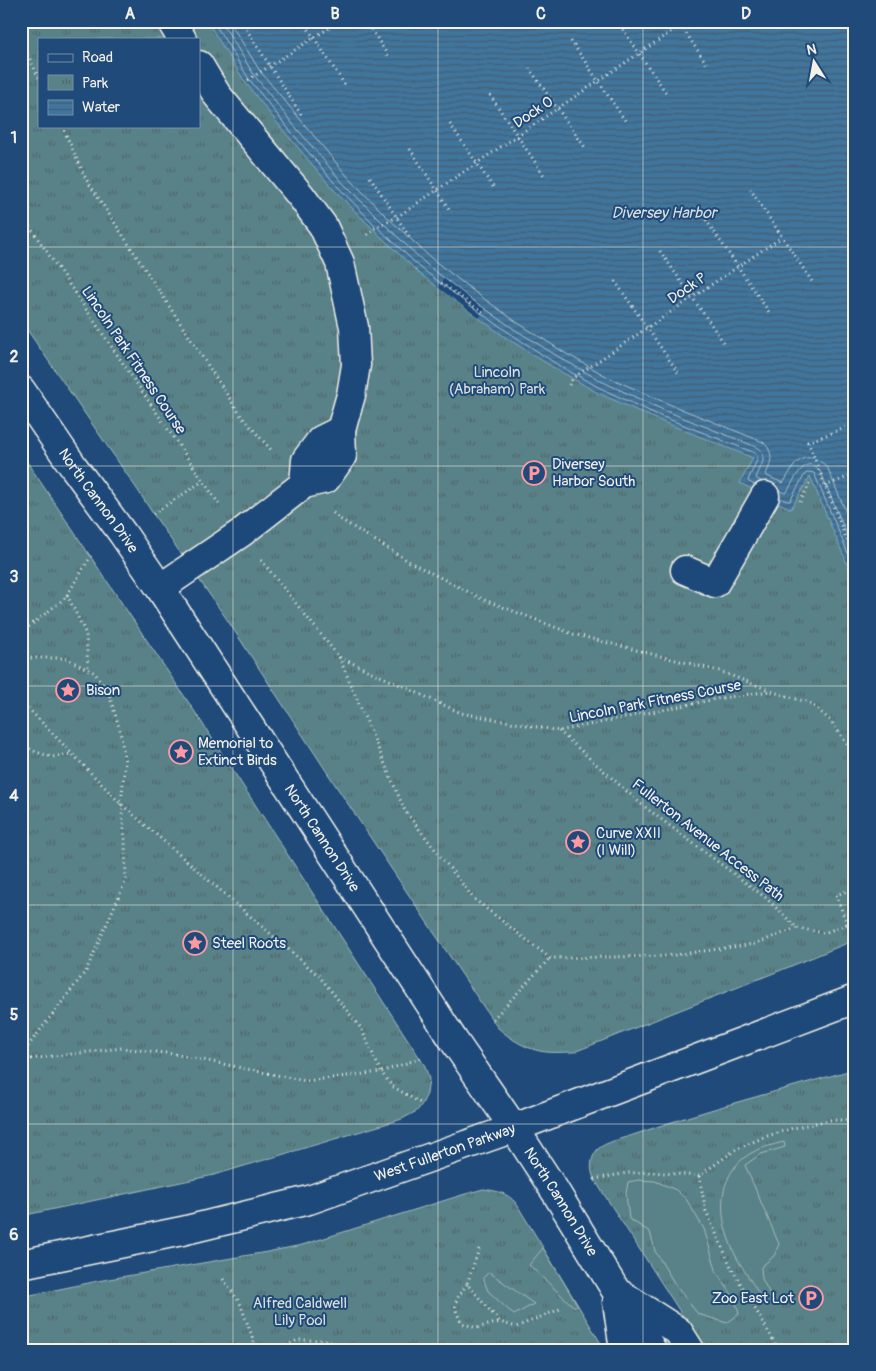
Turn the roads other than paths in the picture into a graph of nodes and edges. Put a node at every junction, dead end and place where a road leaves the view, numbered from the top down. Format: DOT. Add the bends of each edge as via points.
graph roads {
  1 [pos="171,21"];
  2 [pos="181,38"];
  3 [pos="200,67"];
  4 [pos="21,390"];
  5 [pos="765,496"];
  6 [pos="685,570"];
  7 [pos="160,588"];
  8 [pos="855,998"];
  9 [pos="514,1128"];
  10 [pos="21,1264"];
  11 [pos="615,1290"];
  12 [pos="624,1350"];
  13 [pos="652,1350"];
  14 [pos="690,1350"];
  1 -- 2 [label="street"];
  3 -- 7 [label="street" via="218,95 323,226 340,264 354,327 356,365 341,430 320,440 306,460 304,484 241,534"];
  4 -- 7 [label="street, North Cannon Drive"];
  5 -- 6 [label="street" via="715,583"];
  7 -- 9 [label="street, North Cannon Drive" via="448,1033"];
  8 -- 9 [label="street, West Fullerton Parkway"];
  9 -- 10 [label="street, West Fullerton Parkway" via="308,1200 182,1231"];
  9 -- 11 [label="street, North Cannon Drive"];
  11 -- 12 [label="street, North Cannon Drive"];
  11 -- 13 [label="street, North Cannon Drive"];
  11 -- 14 [label="street, North Cannon Drive" via="678,1331"];
}
